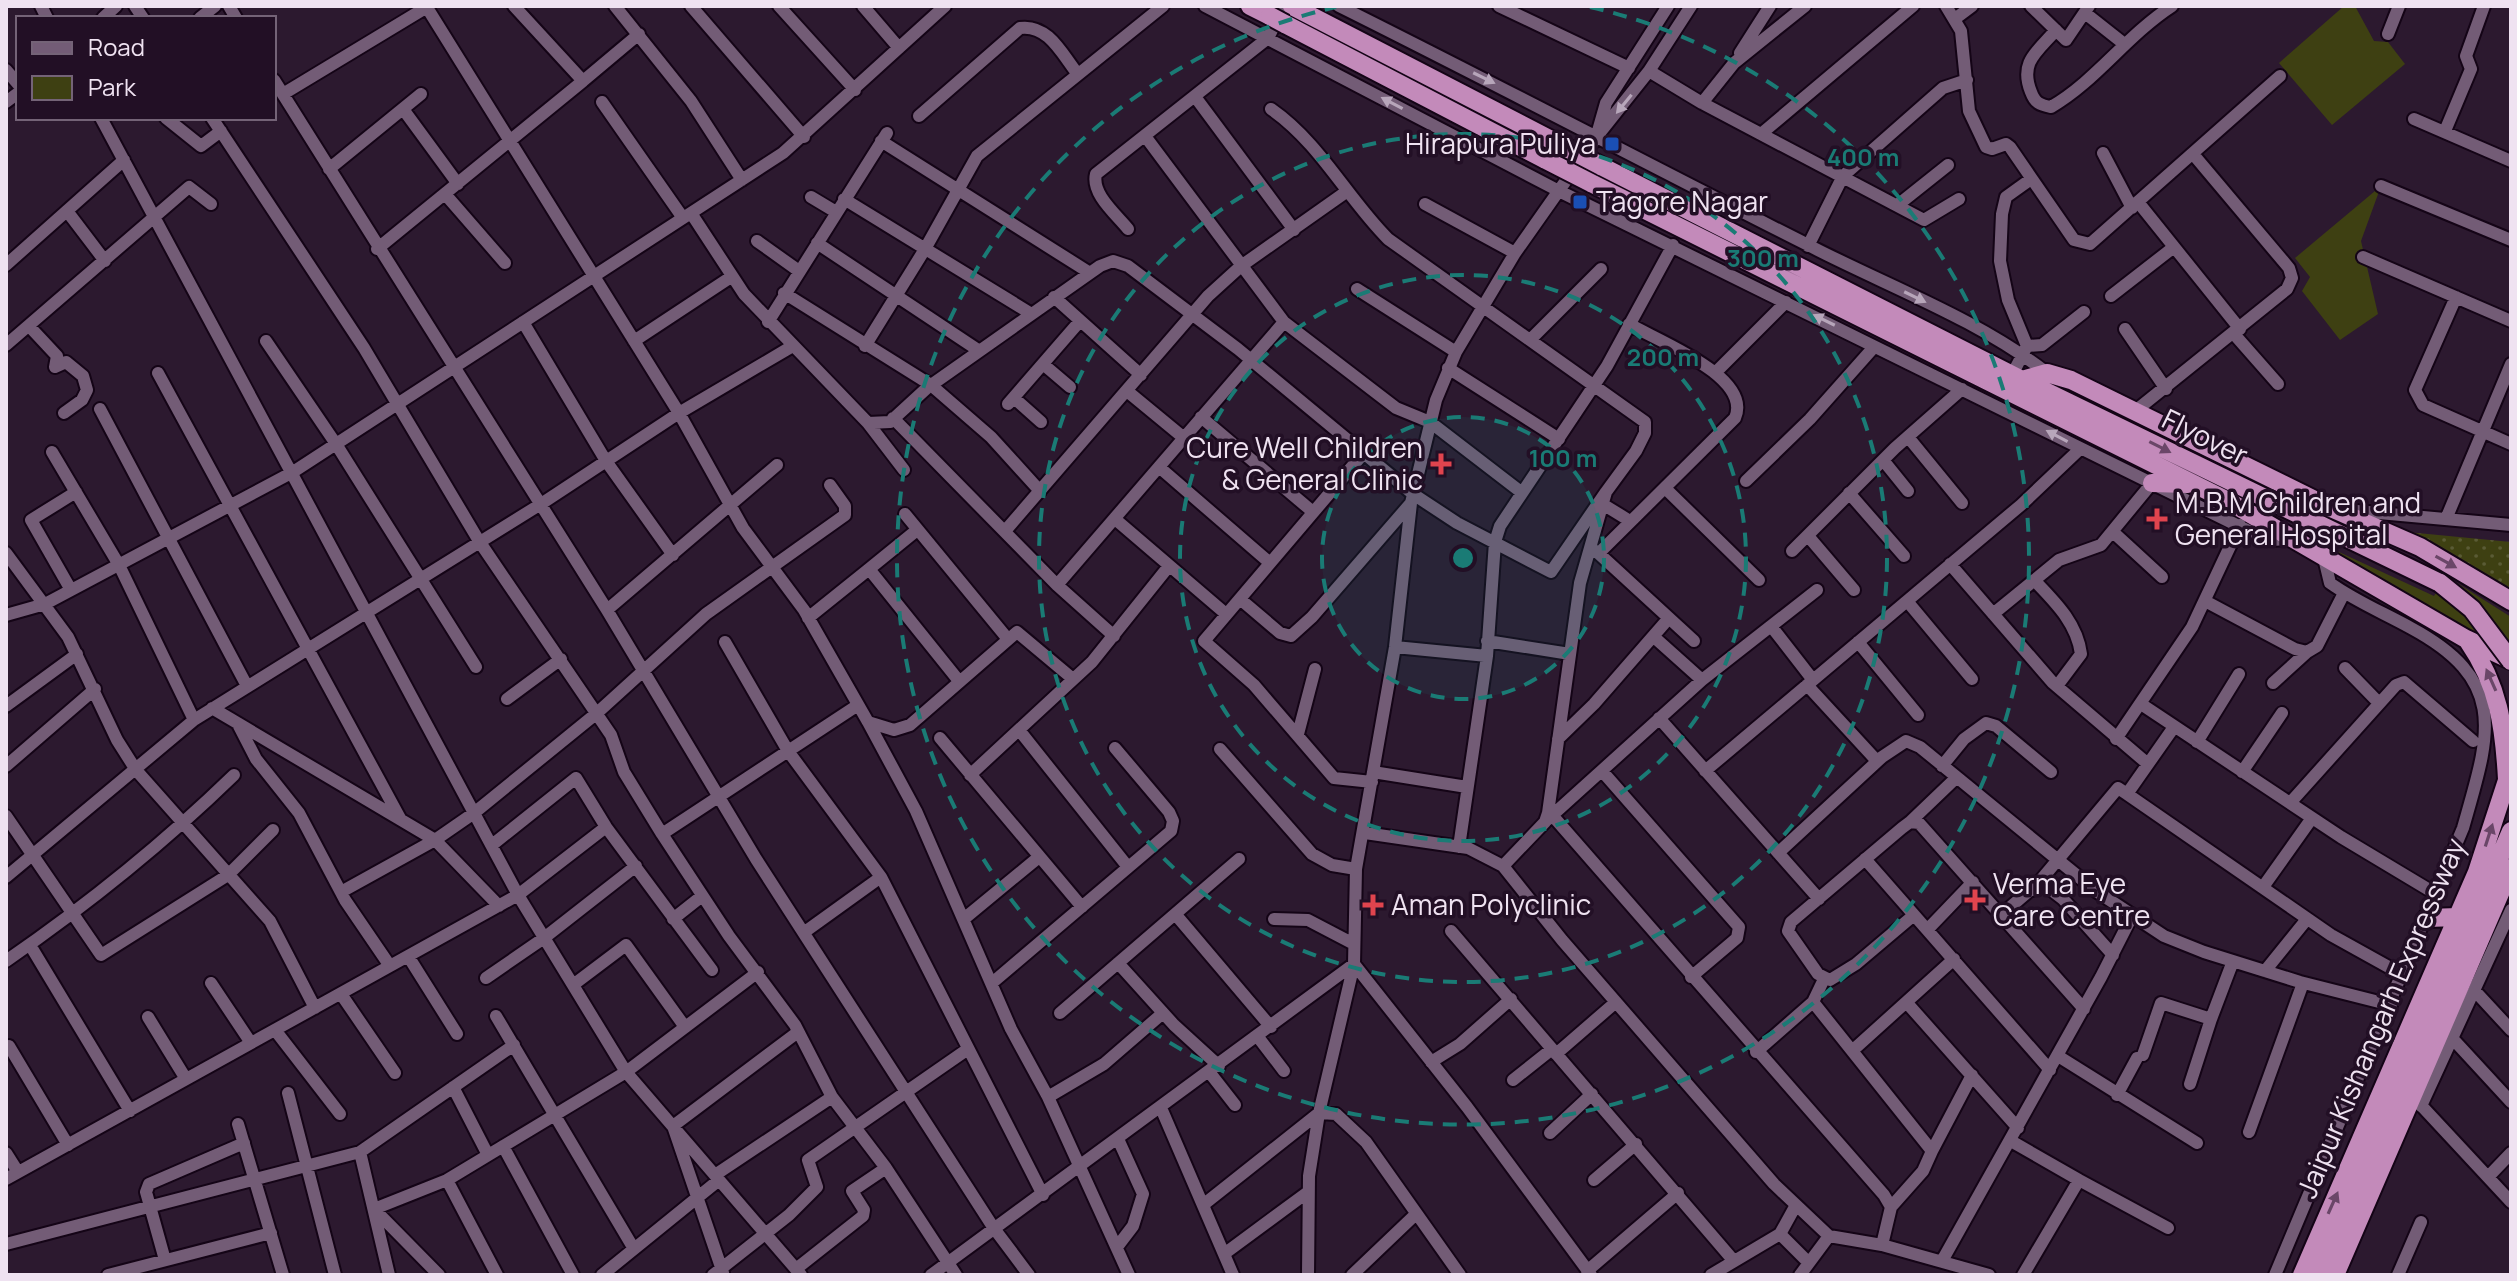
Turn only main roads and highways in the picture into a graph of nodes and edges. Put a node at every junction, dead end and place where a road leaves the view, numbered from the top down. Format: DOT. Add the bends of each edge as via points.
graph roads {
  1 [pos="1250,6"];
  2 [pos="1293,6"];
  3 [pos="1280,15"];
  4 [pos="2017,377"];
  5 [pos="2152,483"];
  6 [pos="2194,484"];
  7 [pos="2506,597"];
  8 [pos="2466,639"];
  9 [pos="2511,660"];
  10 [pos="2509,774"];
  11 [pos="2511,831"];
  12 [pos="2511,868"];
  13 [pos="2458,917"];
  14 [pos="2427,918"];
  15 [pos="2302,1275"];
  16 [pos="2319,1275"];
  17 [pos="2335,1275"];
  1 -- 3 [label="highway"];
  2 -- 4 [label="highway, Flyover, bridge"];
  3 -- 6 [label="highway, bridge" via="1546,160"];
  4 -- 7 [label="highway, one-way" via="2047,373 2071,380 2420,547"];
  4 -- 9 [label="highway, Flyover, one-way, bridge" via="2440,583 2472,609"];
  5 -- 6 [label="highway"];
  6 -- 8 [label="highway"];
  8 -- 9 [label="highway"];
  10 -- 8 [label="highway, one-way" via="2499,698"];
  13 -- 10 [label="highway, Jaipur Kishangarh Expressway, one-way"];
  11 -- 16 [label="highway"];
  12 -- 17 [label="highway" via="2416,1101"];
  13 -- 14 [label="highway"];
  15 -- 13 [label="highway, Jaipur Kishangarh Expressway, one-way"];
}
